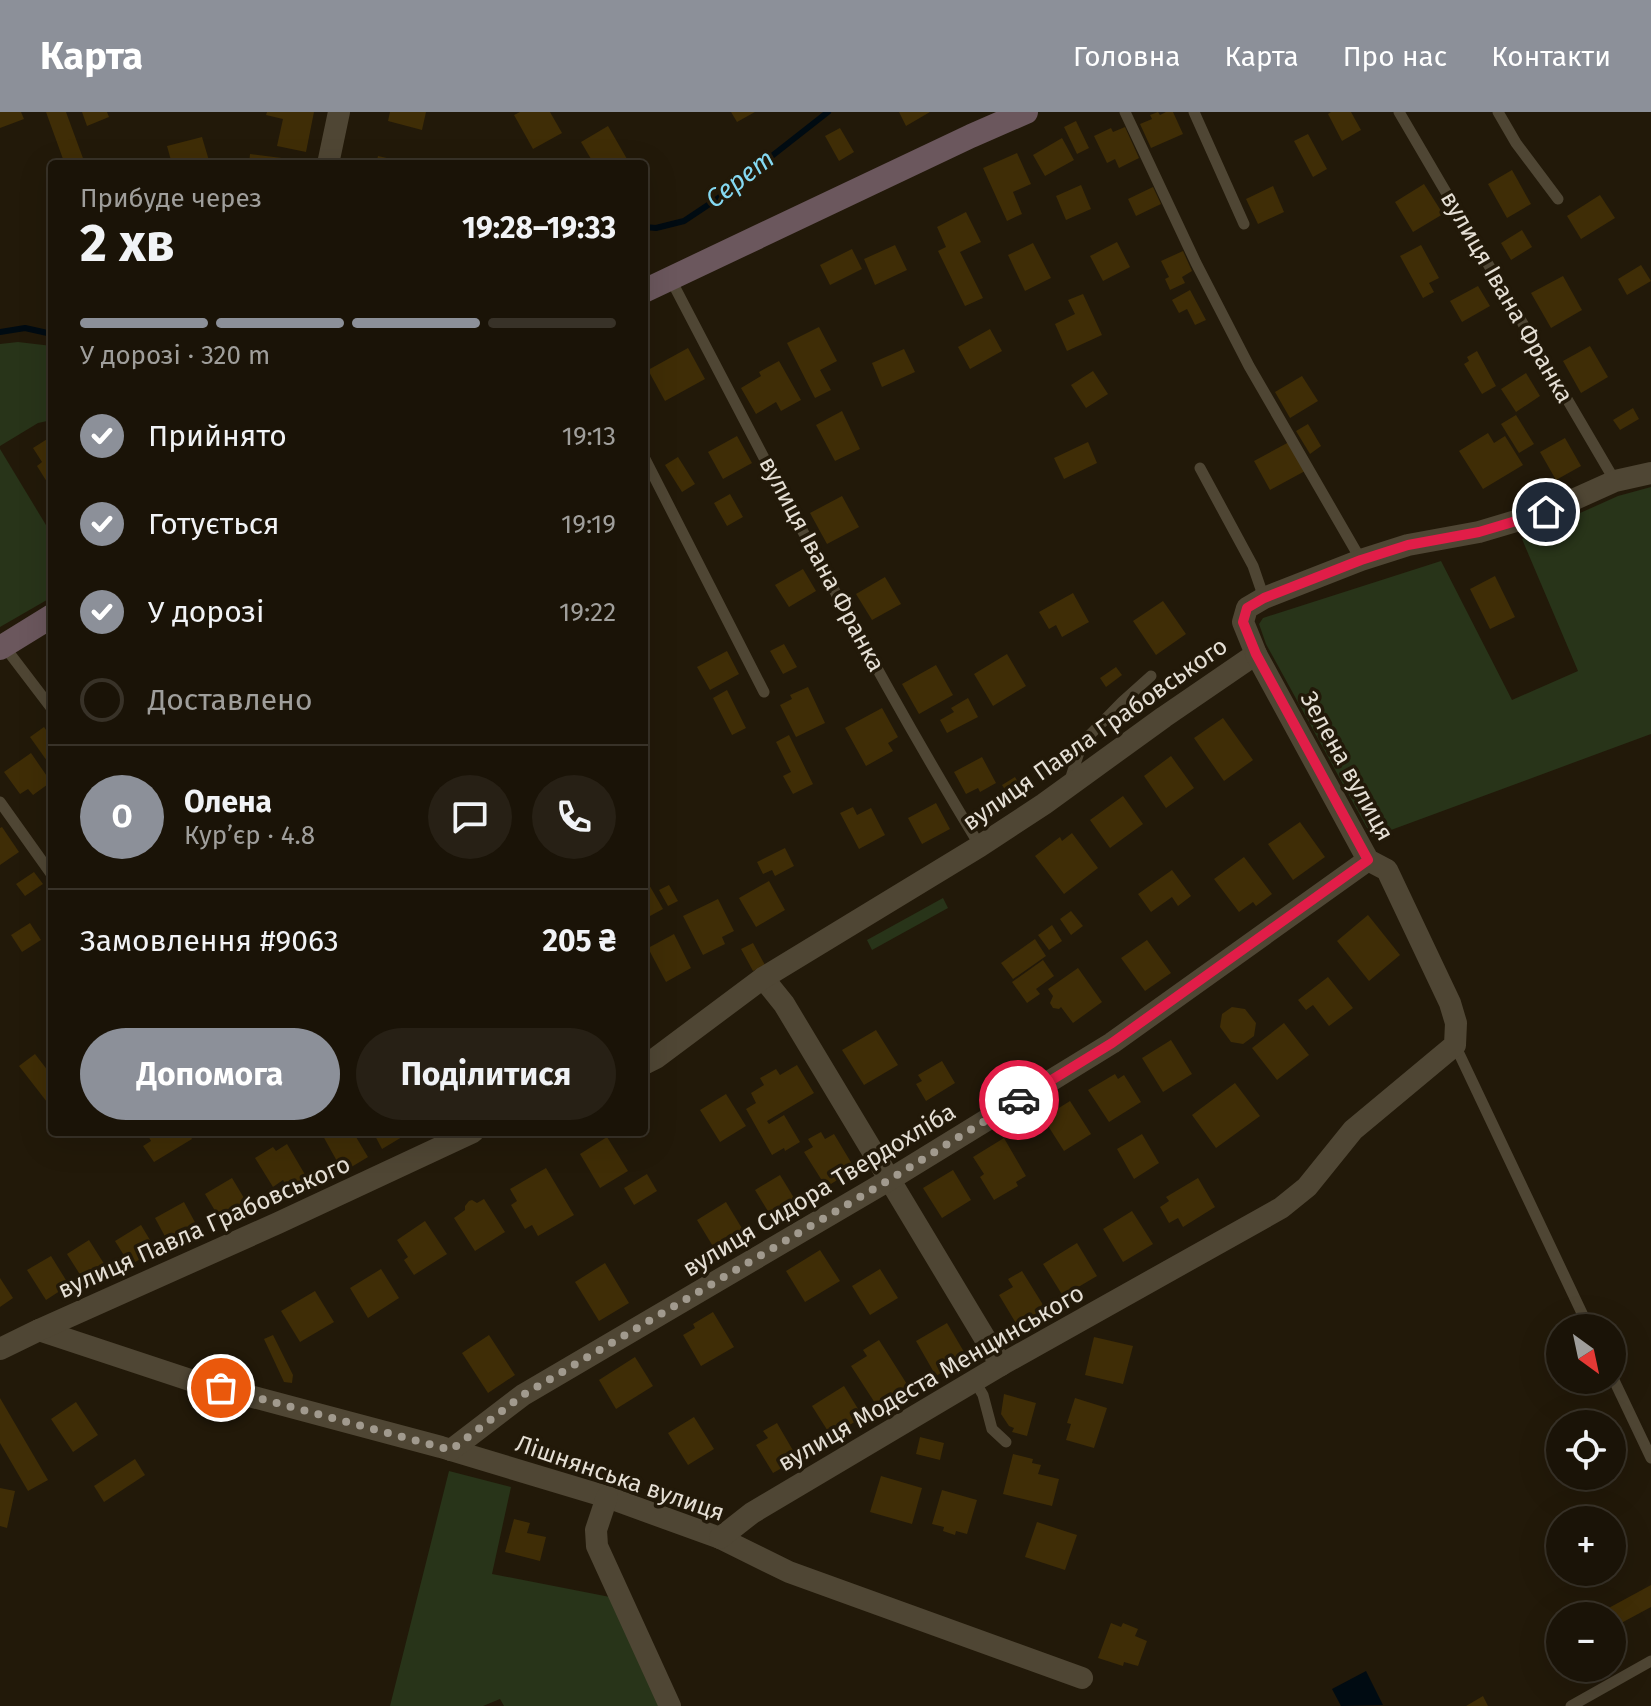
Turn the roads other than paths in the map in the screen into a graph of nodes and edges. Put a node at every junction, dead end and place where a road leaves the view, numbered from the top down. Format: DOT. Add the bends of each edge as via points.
graph roads {
  1 [pos="339,112"];
  2 [pos="1026,112"];
  3 [pos="1125,112"];
  4 [pos="1194,112"];
  5 [pos="1399,112"];
  6 [pos="1498,112"];
  7 [pos="329,160"];
  8 [pos="1558,199"];
  9 [pos="1244,224"];
  10 [pos="670,278"];
  11 [pos="648,289"];
  12 [pos="648,465"];
  13 [pos="1200,468"];
  14 [pos="1651,473"];
  15 [pos="1615,481"];
  16 [pos="1361,560"];
  17 [pos="1264,598"];
  18 [pos="48,618"];
  19 [pos="2,646"];
  20 [pos="1256,654"];
  21 [pos="1151,676"];
  22 [pos="764,692"];
  23 [pos="48,704"];
  24 [pos="1068,786"];
  25 [pos="0,802"];
  26 [pos="980,846"];
  27 [pos="1368,860"];
  28 [pos="48,869"];
  29 [pos="763,978"];
  30 [pos="1455,1045"];
  31 [pos="648,1062"];
  32 [pos="464,1136"];
  33 [pos="889,1180"];
  34 [pos="1582,1314"];
  35 [pos="39,1330"];
  36 [pos="0,1349"];
  37 [pos="1001,1365"];
  38 [pos="974,1380"];
  39 [pos="1621,1394"];
  40 [pos="1006,1442"];
  41 [pos="451,1450"];
  42 [pos="1651,1458"];
  43 [pos="607,1497"];
  44 [pos="720,1538"];
  45 [pos="1651,1661"];
  46 [pos="1082,1678"];
  47 [pos="670,1706"];
  48 [pos="1571,1706"];
  1 -- 7 [label="street"];
  2 -- 10 [label="main road"];
  3 -- 16 [label="lane" via="1249,366"];
  4 -- 9 [label="lane"];
  5 -- 15 [label="lane, вулиця Івана Франка"];
  6 -- 8 [label="lane"];
  10 -- 11 [label="main road"];
  10 -- 26 [label="lane, вулиця Івана Франка" via="921,748"];
  12 -- 22 [label="lane"];
  13 -- 17 [label="lane" via="1253,566"];
  14 -- 15 [label="street"];
  15 -- 16 [label="street" via="1546,512"];
  16 -- 17 [label="street"];
  17 -- 20 [label="street, вулиця Павла Грабовського" via="1247,608 1243,622"];
  18 -- 19 [label="main road"];
  19 -- 23 [label="lane"];
  20 -- 24 [label="street, вулиця Павла Грабовського"];
  20 -- 27 [label="street, Зелена вулиця"];
  21 -- 24 [label="lane" via="1082,743"];
  24 -- 26 [label="street, вулиця Павла Грабовського"];
  25 -- 28 [label="lane"];
  26 -- 29 [label="street, вулиця Павла Грабовського"];
  27 -- 30 [label="street, Зелена вулиця" via="1387,870 1450,1003"];
  27 -- 33 [label="street, вулиця Сидора Твердохліба" via="1112,1043"];
  29 -- 31 [label="street, вулиця Павла Грабовського"];
  29 -- 33 [label="street" via="784,1004"];
  30 -- 34 [label="lane"];
  30 -- 37 [label="street, вулиця Модеста Менцинського" via="1353,1130 1307,1187 1281,1208"];
  32 -- 35 [label="street, вулиця Павла Грабовського"];
  33 -- 37 [label="street"];
  33 -- 41 [label="street, вулиця Сидора Твердохліба" via="523,1395"];
  35 -- 36 [label="street, вулиця Павла Грабовського"];
  35 -- 41 [label="street, Лішнянська вулиця" via="193,1381"];
  37 -- 38 [label="street, вулиця Модеста Менцинського"];
  38 -- 40 [label="lane" via="992,1429"];
  38 -- 44 [label="street, вулиця Модеста Менцинського" via="752,1513"];
  39 -- 42 [label="lane"];
  41 -- 43 [label="street, Лішнянська вулиця"];
  43 -- 44 [label="street, Лішнянська вулиця"];
  43 -- 47 [label="street" via="596,1530 597,1546"];
  44 -- 46 [label="street, Лішнянська вулиця" via="789,1572"];
  45 -- 48 [label="lane"];
}
